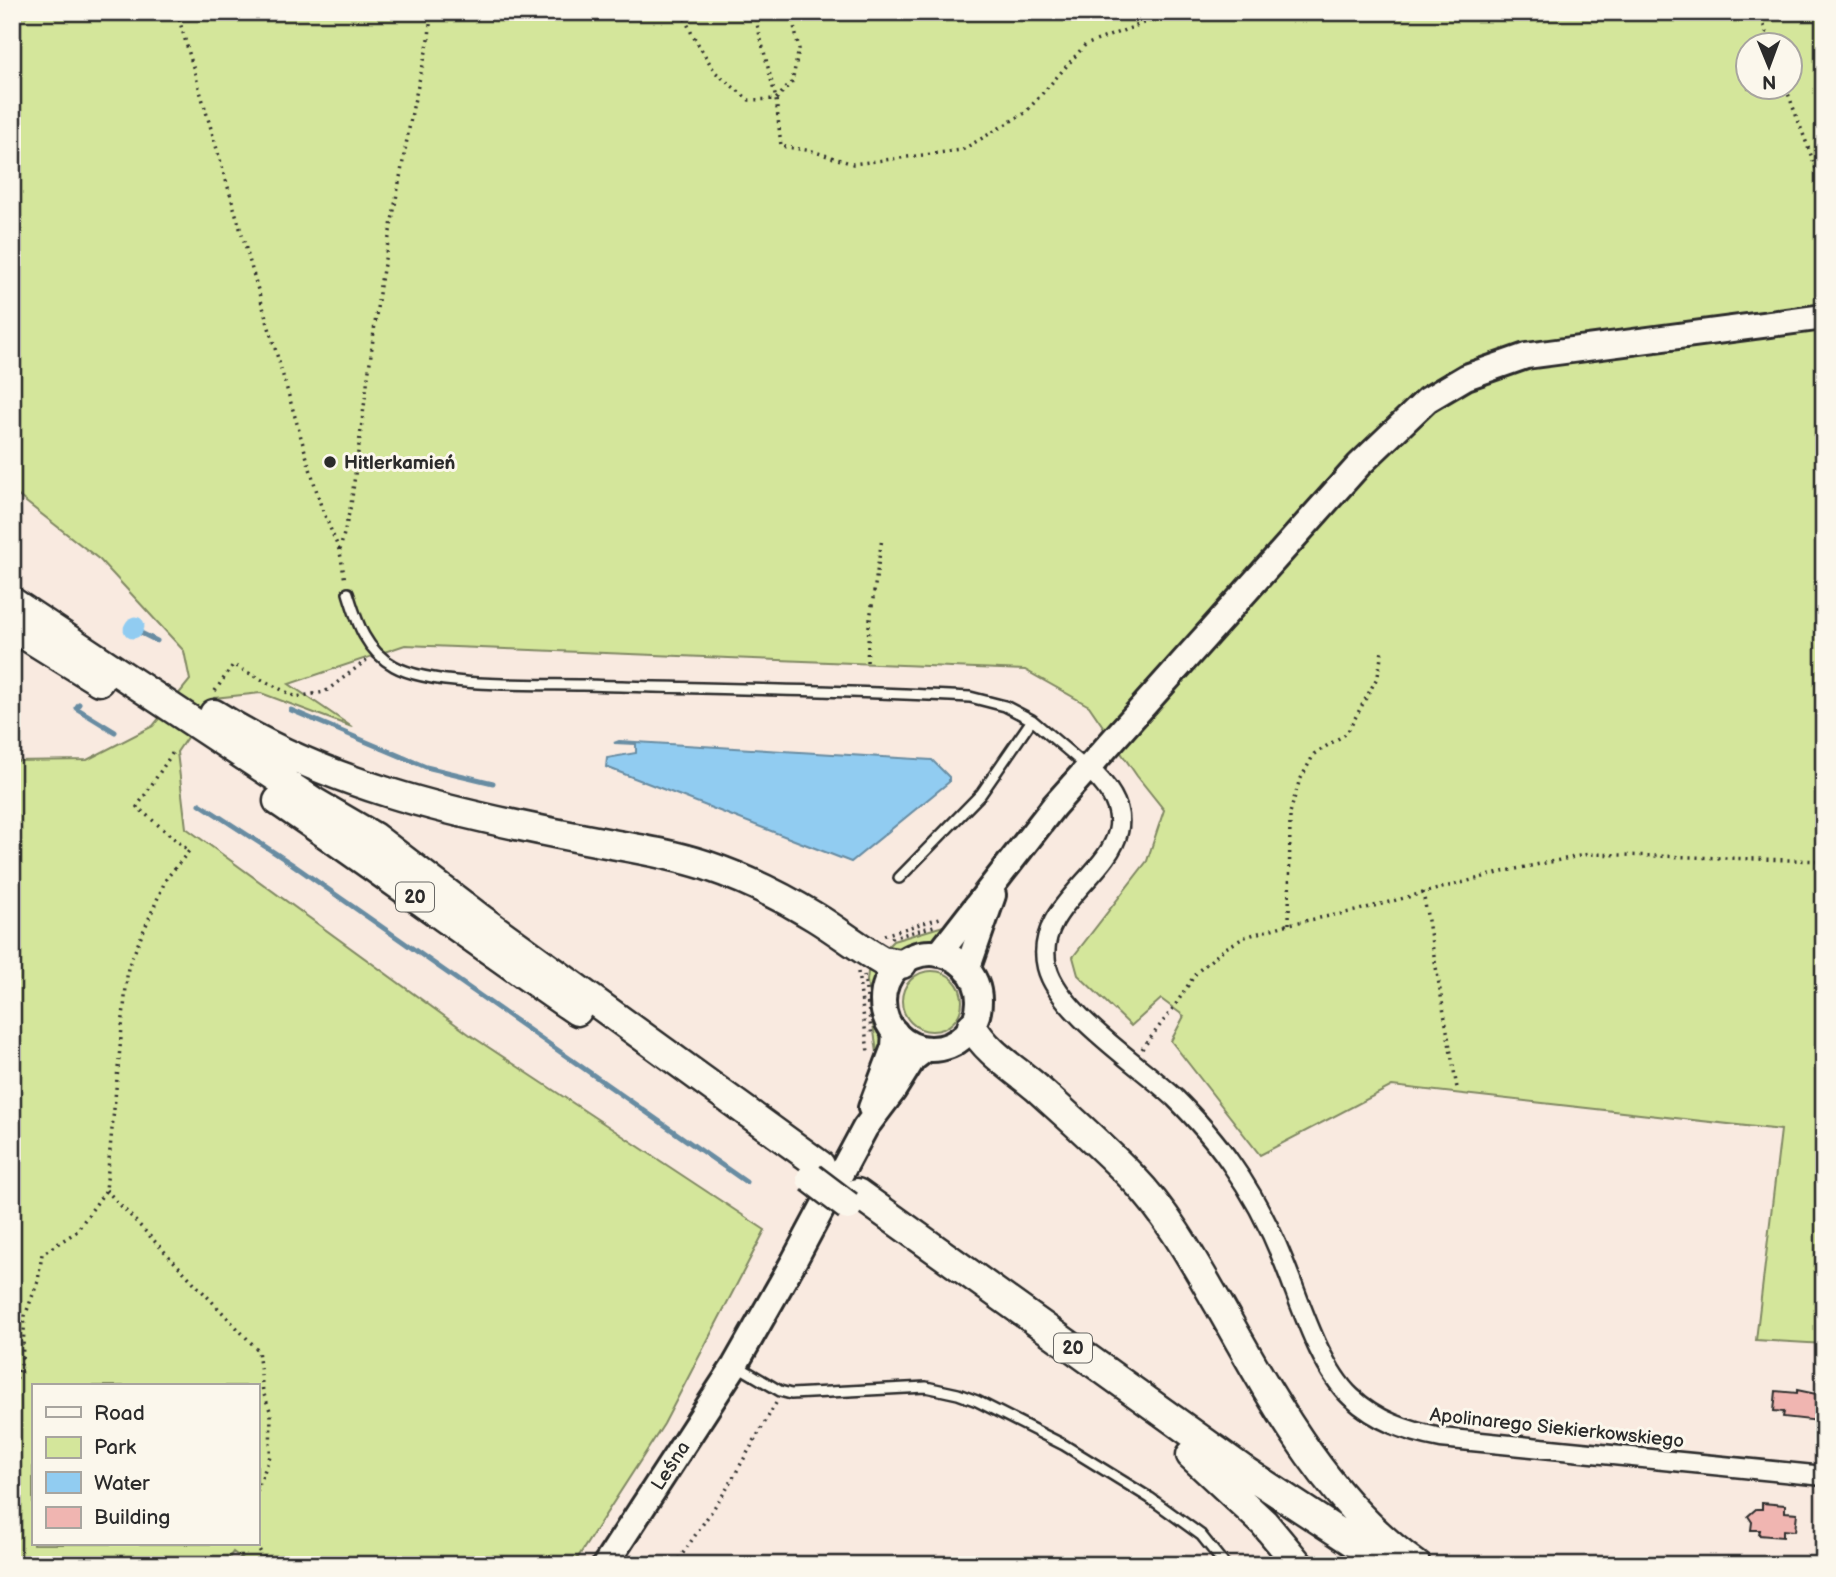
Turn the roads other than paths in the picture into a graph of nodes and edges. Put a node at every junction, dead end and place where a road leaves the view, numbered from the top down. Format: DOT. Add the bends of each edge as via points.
graph roads {
  1 [pos="1824,317"];
  2 [pos="348,593"];
  3 [pos="12,602"];
  4 [pos="12,627"];
  5 [pos="137,684"];
  6 [pos="1032,720"];
  7 [pos="1088,768"];
  8 [pos="899,878"];
  9 [pos="999,880"];
  10 [pos="939,954"];
  11 [pos="902,964"];
  12 [pos="967,970"];
  13 [pos="972,1026"];
  14 [pos="895,1032"];
  15 [pos="926,1049"];
  16 [pos="865,1128"];
  17 [pos="815,1172"];
  18 [pos="853,1200"];
  19 [pos="735,1365"];
  20 [pos="1191,1455"];
  21 [pos="1824,1476"];
  22 [pos="605,1565"];
  23 [pos="1225,1565"];
  24 [pos="1298,1565"];
  25 [pos="1360,1565"];
  26 [pos="1388,1565"];
  27 [pos="1416,1565"];
  1 -- 7 [label="street" via="1526,356 1466,377 1427,400 1359,465"];
  2 -- 6 [label="lane" via="358,627 375,654 424,678 970,697 1005,706"];
  3 -- 5 [label="main road, 20"];
  4 -- 17 [label="main road, 20" via="364,859 494,954"];
  5 -- 11 [label="main road" via="188,697 265,745 401,796 724,872 771,892 882,961"];
  5 -- 17 [label="main road, 20" via="374,837"];
  6 -- 7 [label="lane"];
  6 -- 8 [label="lane" via="981,794"];
  7 -- 9 [label="street" via="1034,830"];
  7 -- 21 [label="street, Apolinarego Siekierkowskiego" via="1106,783 1115,799 1118,828 1107,857 1053,922 1046,940 1046,966 1070,1007 1175,1098 1237,1171 1263,1216 1326,1364 1349,1395 1399,1428 1441,1438"];
  9 -- 10 [label="street"];
  9 -- 12 [label="street"];
  10 -- 11 [label="street" via="923,954"];
  10 -- 12 [label="street"];
  11 -- 14 [label="street" via="884,995 887,1019"];
  12 -- 13 [label="street" via="979,1000"];
  13 -- 15 [label="street" via="957,1042"];
  13 -- 27 [label="main road" via="1135,1180 1171,1227 1321,1469 1378,1534"];
  14 -- 15 [label="street"];
  14 -- 16 [label="street" via="894,1047"];
  15 -- 16 [label="street" via="913,1059"];
  16 -- 19 [label="street, Leśna"];
  17 -- 18 [label="main road, 20, bridge"];
  18 -- 20 [label="main road, 20"];
  18 -- 26 [label="main road, 20"];
  19 -- 22 [label="street, Leśna"];
  19 -- 23 [label="lane" via="791,1394 926,1387 968,1397 1028,1425 1150,1498 1201,1535"];
  20 -- 24 [label="main road" via="1249,1507"];
  20 -- 25 [label="main road, 20"];
}
